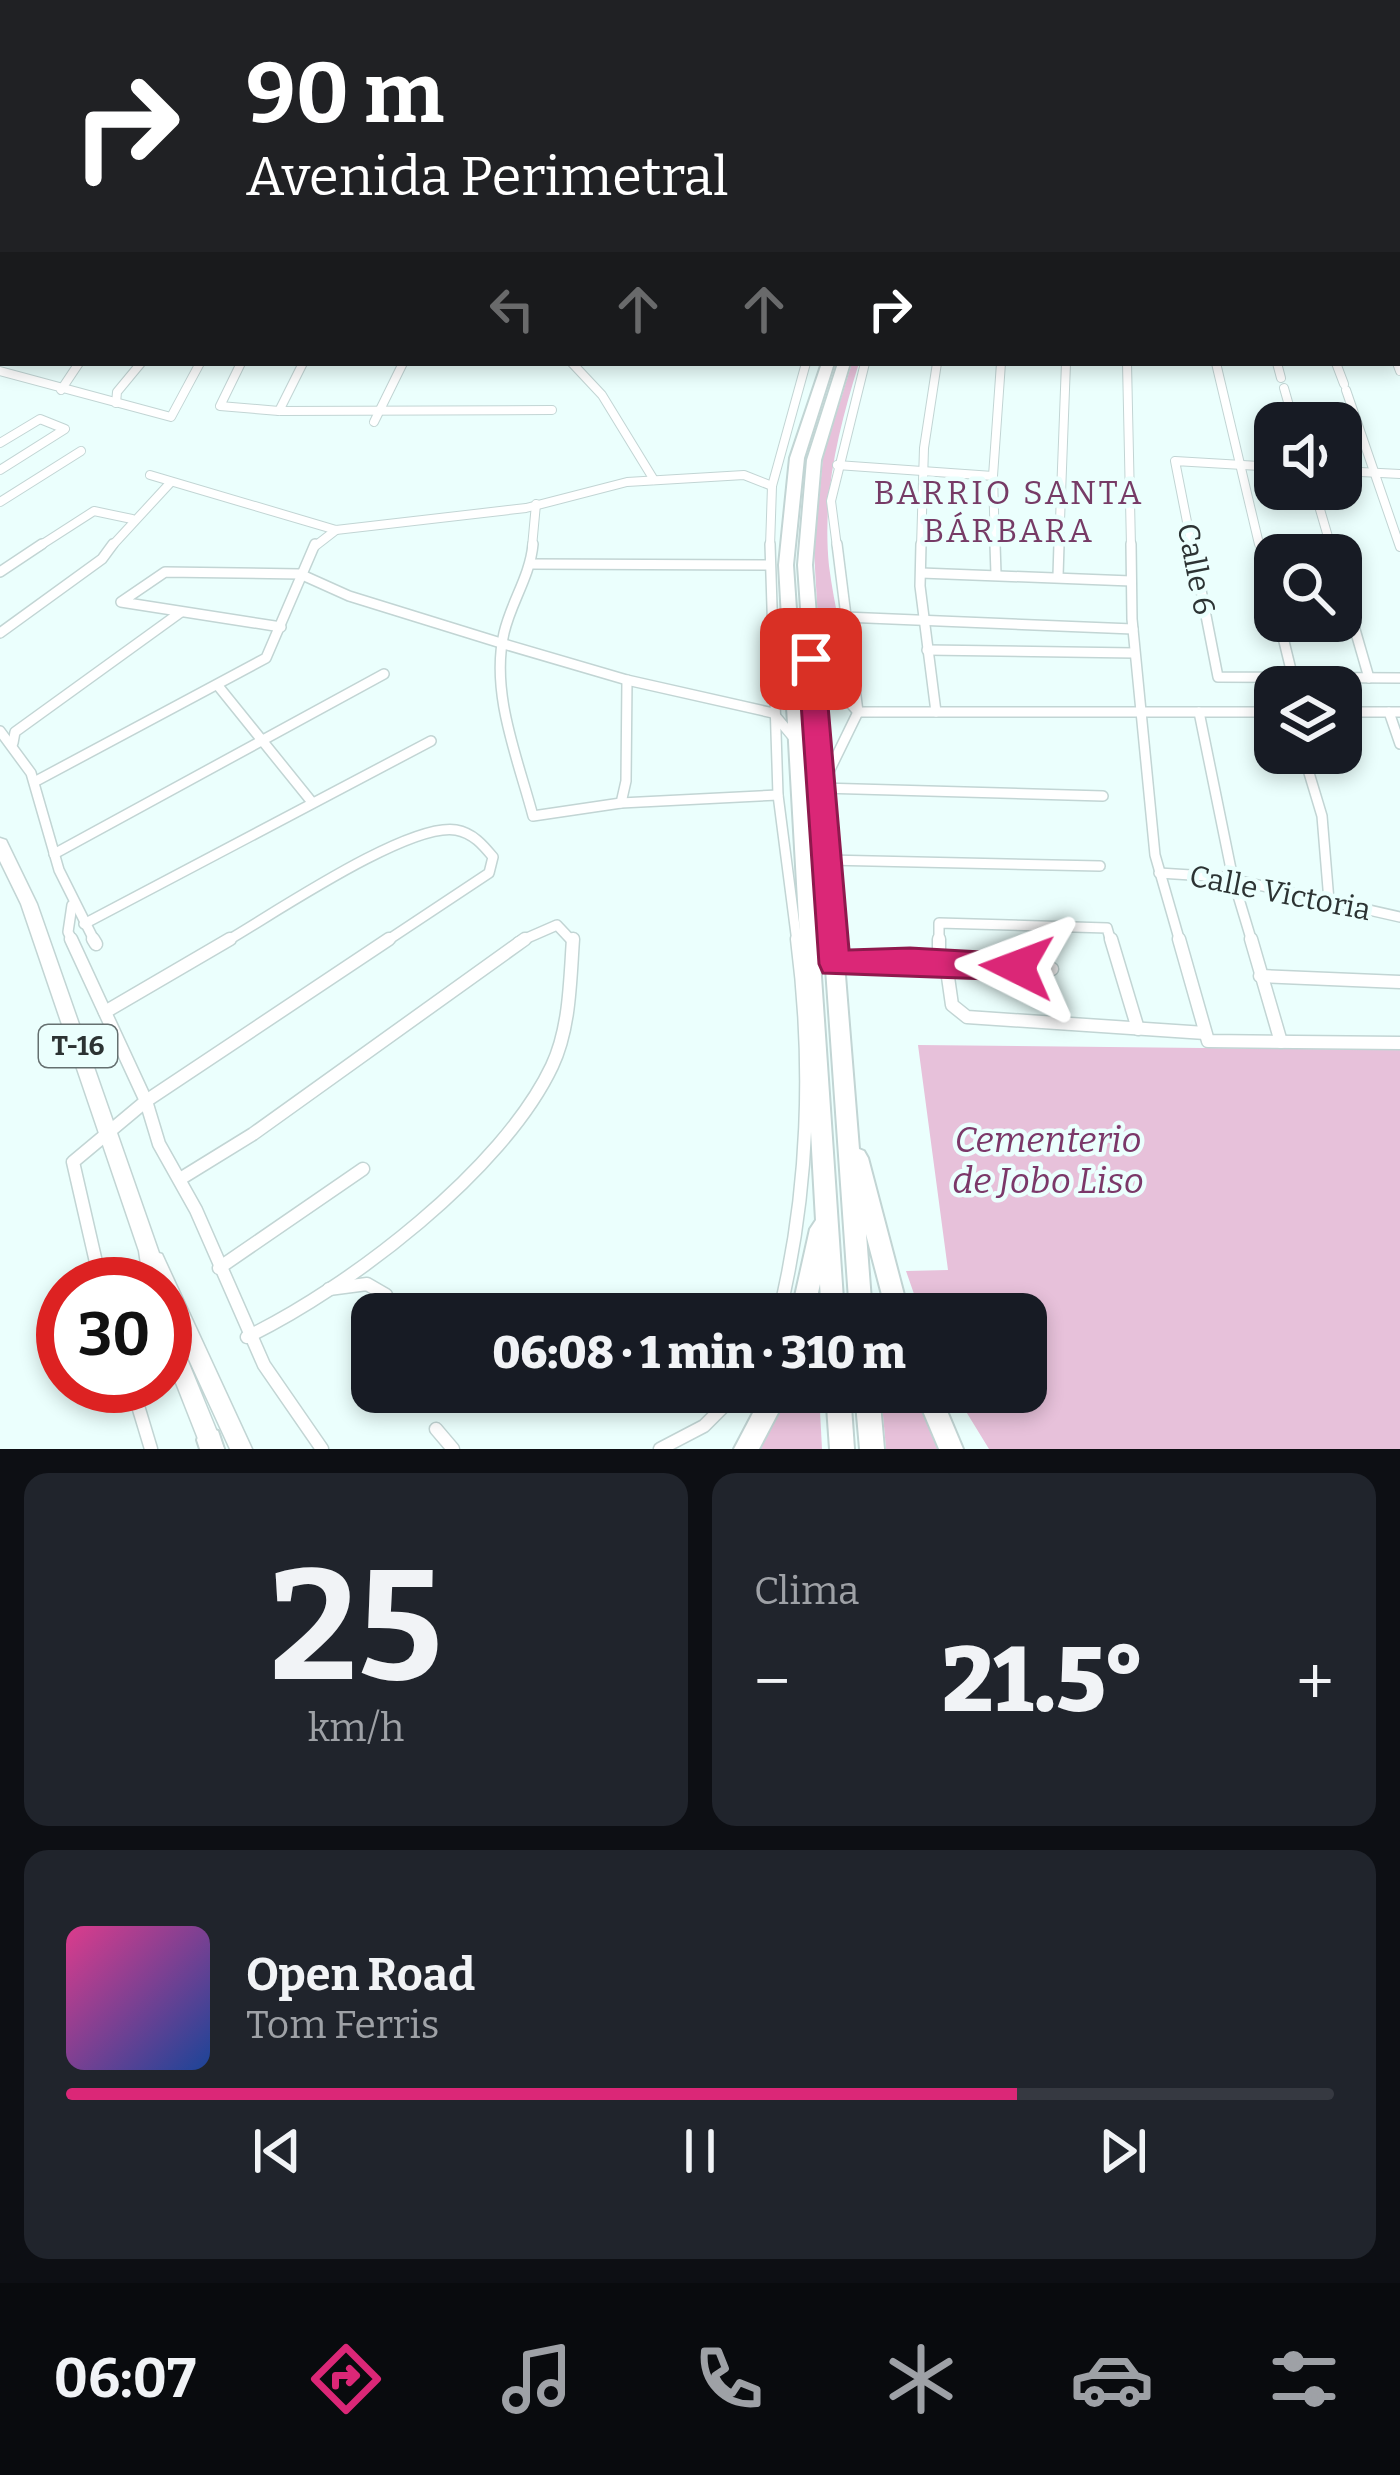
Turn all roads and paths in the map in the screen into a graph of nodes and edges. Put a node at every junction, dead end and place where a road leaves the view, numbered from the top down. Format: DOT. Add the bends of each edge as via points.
graph roads {
  1 [pos="77,366"];
  2 [pos="139,366"];
  3 [pos="198,366"];
  4 [pos="240,366"];
  5 [pos="302,366"];
  6 [pos="402,366"];
  7 [pos="576,366"];
  8 [pos="586,366"];
  9 [pos="805,366"];
  10 [pos="827,366"];
  11 [pos="843,366"];
  12 [pos="864,366"];
  13 [pos="938,366"];
  14 [pos="1001,366"];
  15 [pos="1066,366"];
  16 [pos="1127,366"];
  17 [pos="1217,366"];
  18 [pos="1277,366"];
  19 [pos="1337,366"];
  20 [pos="0,370"];
  21 [pos="587,375"];
  22 [pos="61,390"];
  23 [pos="1288,402"];
  24 [pos="116,405"];
  25 [pos="552,410"];
  26 [pos="279,411"];
  27 [pos="380,411"];
  28 [pos="374,422"];
  29 [pos="0,443"];
  30 [pos="81,451"];
  31 [pos="837,465"];
  32 [pos="1240,465"];
  33 [pos="1254,466"];
  34 [pos="0,470"];
  35 [pos="923,471"];
  36 [pos="1362,472"];
  37 [pos="1375,473"];
  38 [pos="1400,474"];
  39 [pos="150,475"];
  40 [pos="993,476"];
  41 [pos="654,480"];
  42 [pos="171,482"];
  43 [pos="772,486"];
  44 [pos="0,502"];
  45 [pos="536,504"];
  46 [pos="132,519"];
  47 [pos="336,530"];
  48 [pos="1257,534"];
  49 [pos="1400,547"];
  50 [pos="531,564"];
  51 [pos="770,565"];
  52 [pos="0,572"];
  53 [pos="921,573"];
  54 [pos="300,574"];
  55 [pos="996,574"];
  56 [pos="1058,575"];
  57 [pos="1131,581"];
  58 [pos="181,612"];
  59 [pos="844,617"];
  60 [pos="922,617"];
  61 [pos="281,627"];
  62 [pos="1133,629"];
  63 [pos="0,633"];
  64 [pos="1359,642"];
  65 [pos="504,644"];
  66 [pos="927,650"];
  67 [pos="1134,653"];
  68 [pos="811,659"];
  69 [pos="384,674"];
  70 [pos="1254,677"];
  71 [pos="1362,678"];
  72 [pos="1370,678"];
  73 [pos="1400,678"];
  74 [pos="627,680"];
  75 [pos="219,687"];
  76 [pos="773,712"];
  77 [pos="858,712"];
  78 [pos="936,712"];
  79 [pos="1138,712"];
  80 [pos="1199,712"];
  81 [pos="1254,712"];
  82 [pos="1362,712"];
  83 [pos="1394,712"];
  84 [pos="0,730"];
  85 [pos="431,741"];
  86 [pos="797,741"];
  87 [pos="261,742"];
  88 [pos="13,744"];
  89 [pos="1400,744"];
  90 [pos="1310,774"];
  91 [pos="38,780"];
  92 [pos="821,788"];
  93 [pos="778,796"];
  94 [pos="1103,796"];
  95 [pos="311,801"];
  96 [pos="621,803"];
  97 [pos="0,844"];
  98 [pos="54,854"];
  99 [pos="826,860"];
  100 [pos="1100,866"];
  101 [pos="1159,873"];
  102 [pos="1233,879"];
  103 [pos="1329,901"];
  104 [pos="72,905"];
  105 [pos="1400,917"];
  106 [pos="84,924"];
  107 [pos="96,944"];
  108 [pos="943,963"];
  109 [pos="835,964"];
  110 [pos="1052,969"];
  111 [pos="1260,976"];
  112 [pos="1400,982"];
  113 [pos="105,1012"];
  114 [pos="1138,1029"];
  115 [pos="1206,1037"];
  116 [pos="1281,1042"];
  117 [pos="1400,1043"];
  118 [pos="146,1101"];
  119 [pos="845,1107"];
  120 [pos="109,1136"];
  121 [pos="362,1169"];
  122 [pos="180,1179"];
  123 [pos="800,1197"];
  124 [pos="826,1199"];
  125 [pos="149,1251"];
  126 [pos="95,1257"];
  127 [pos="150,1257"];
  128 [pos="219,1268"];
  129 [pos="328,1289"];
  130 [pos="383,1293"];
  131 [pos="784,1293"];
  132 [pos="806,1293"];
  133 [pos="832,1293"];
  134 [pos="859,1293"];
  135 [pos="893,1293"];
  136 [pos="247,1336"];
  137 [pos="192,1398"];
  138 [pos="140,1413"];
  139 [pos="717,1413"];
  140 [pos="765,1413"];
  141 [pos="839,1413"];
  142 [pos="869,1413"];
  143 [pos="936,1413"];
  144 [pos="436,1429"];
  145 [pos="211,1446"];
  146 [pos="151,1449"];
  147 [pos="241,1449"];
  148 [pos="322,1449"];
  149 [pos="453,1449"];
  150 [pos="660,1449"];
  151 [pos="746,1449"];
  152 [pos="842,1449"];
  153 [pos="872,1449"];
  154 [pos="951,1449"];
  1 -- 22 [label="street"];
  2 -- 24 [label="street"];
  3 -- 24 [label="street" via="171,417"];
  4 -- 26 [label="street" via="220,406"];
  5 -- 26 [label="street"];
  6 -- 27 [label="street"];
  7 -- 21 [label="street"];
  8 -- 21 [label="street"];
  9 -- 43 [label="street"];
  10 -- 86 [label="highway" via="789,512"];
  11 -- 68 [label="highway" via="810,484"];
  12 -- 31 [label="street"];
  13 -- 35 [label="street"];
  14 -- 40 [label="street"];
  15 -- 56 [label="street"];
  16 -- 57 [label="street"];
  17 -- 32 [label="street"];
  18 -- 23 [label="street"];
  19 -- 37 [label="street"];
  20 -- 22 [label="street"];
  21 -- 41 [label="street"];
  22 -- 24 [label="street"];
  25 -- 27 [label="street"];
  26 -- 27 [label="street"];
  27 -- 28 [label="street"];
  29 -- 34 [label="street" via="40,419 65,429"];
  30 -- 44 [label="street"];
  31 -- 35 [label="street"];
  31 -- 59 [label="street" via="831,513"];
  32 -- 33 [label="street"];
  32 -- 48 [label="street"];
  32 -- 70 [label="street, Calle 6" via="1175,461 1218,677"];
  35 -- 40 [label="street"];
  35 -- 53 [label="street"];
  36 -- 37 [label="street"];
  37 -- 38 [label="street"];
  37 -- 49 [label="street"];
  39 -- 42 [label="street"];
  40 -- 55 [label="street"];
  41 -- 43 [label="street" via="744,475"];
  41 -- 45 [label="street"];
  42 -- 46 [label="street"];
  42 -- 47 [label="street"];
  43 -- 51 [label="street"];
  45 -- 47 [label="street"];
  45 -- 50 [label="street"];
  46 -- 52 [label="street" via="94,511"];
  46 -- 63 [label="street" via="102,559"];
  47 -- 54 [label="street" via="317,541"];
  50 -- 51 [label="street"];
  50 -- 65 [label="street"];
  51 -- 76 [label="street"];
  53 -- 55 [label="street"];
  53 -- 60 [label="street"];
  54 -- 58 [label="street" via="165,572 121,602"];
  54 -- 61 [label="street"];
  54 -- 65 [label="street"];
  55 -- 56 [label="street"];
  56 -- 57 [label="street"];
  57 -- 62 [label="street"];
  58 -- 61 [label="street"];
  58 -- 88 [label="street" via="40,711 15,732"];
  59 -- 60 [label="street"];
  59 -- 77 [label="street"];
  60 -- 62 [label="street"];
  60 -- 66 [label="street"];
  61 -- 75 [label="street" via="266,658"];
  62 -- 67 [label="street"];
  64 -- 72 [label="street"];
  65 -- 74 [label="street"];
  65 -- 96 [label="street" via="504,709 533,816"];
  66 -- 67 [label="street"];
  66 -- 78 [label="street"];
  67 -- 79 [label="street"];
  68 -- 77 [label="street"];
  68 -- 92 [label="highway"];
  69 -- 87 [label="street"];
  71 -- 72 [label="street"];
  72 -- 73 [label="street"];
  74 -- 76 [label="street"];
  74 -- 96 [label="street"];
  75 -- 87 [label="street"];
  75 -- 91 [label="street"];
  76 -- 86 [label="street"];
  76 -- 93 [label="street"];
  77 -- 78 [label="street"];
  77 -- 92 [label="street"];
  78 -- 79 [label="street"];
  79 -- 80 [label="street"];
  79 -- 101 [label="street"];
  80 -- 81 [label="street"];
  80 -- 102 [label="street"];
  82 -- 83 [label="street"];
  83 -- 89 [label="street"];
  84 -- 88 [label="street"];
  85 -- 95 [label="street"];
  86 -- 124 [label="highway"];
  87 -- 95 [label="street"];
  87 -- 98 [label="street"];
  88 -- 91 [label="street"];
  90 -- 103 [label="street"];
  91 -- 98 [label="street"];
  92 -- 94 [label="street"];
  92 -- 99 [label="highway"];
  93 -- 96 [label="street"];
  93 -- 123 [label="street" via="804,1006"];
  95 -- 106 [label="street"];
  97 -- 120 [label="main road, T-16"];
  98 -- 104 [label="street"];
  99 -- 100 [label="street"];
  99 -- 109 [label="highway"];
  101 -- 102 [label="street, Calle Victoria"];
  101 -- 115 [label="street"];
  102 -- 103 [label="street, Calle Victoria"];
  102 -- 111 [label="street"];
  103 -- 105 [label="street, Calle Victoria"];
  104 -- 106 [label="street"];
  104 -- 113 [label="street" via="68,932"];
  106 -- 107 [label="street"];
  108 -- 109 [label="street"];
  108 -- 110 [label="street"];
  108 -- 114 [label="street" via="952,1005 963,1016"];
  108 -- 114 [label="street" via="939,923 1107,928"];
  109 -- 119 [label="highway"];
  111 -- 112 [label="street"];
  111 -- 116 [label="street"];
  113 -- 118 [label="street"];
  113 -- 118 [label="street" via="404,838 460,827 494,857 489,873"];
  114 -- 115 [label="street"];
  115 -- 116 [label="street"];
  116 -- 117 [label="street"];
  118 -- 120 [label="street"];
  118 -- 122 [label="street" via="148,1125"];
  119 -- 134 [label="highway"];
  119 -- 135 [label="highway"];
  120 -- 125 [label="main road, T-16"];
  120 -- 126 [label="street" via="74,1162"];
  121 -- 128 [label="street"];
  122 -- 128 [label="street"];
  122 -- 129 [label="street" via="519,942 556,926 573,940 563,1023 552,1066 518,1122"];
  123 -- 124 [label="street"];
  123 -- 131 [label="street"];
  124 -- 132 [label="highway"];
  124 -- 133 [label="highway"];
  125 -- 127 [label="main road, T-16"];
  125 -- 147 [label="main road, T-16"];
  128 -- 136 [label="street"];
  129 -- 130 [label="street" via="367,1284"];
  129 -- 136 [label="street"];
  136 -- 148 [label="street"];
  137 -- 145 [label="main road"];
  138 -- 146 [label="street"];
  139 -- 150 [label="street"];
  140 -- 151 [label="highway"];
  141 -- 152 [label="highway"];
  142 -- 153 [label="highway"];
  143 -- 154 [label="highway"];
  144 -- 149 [label="street"];
}
